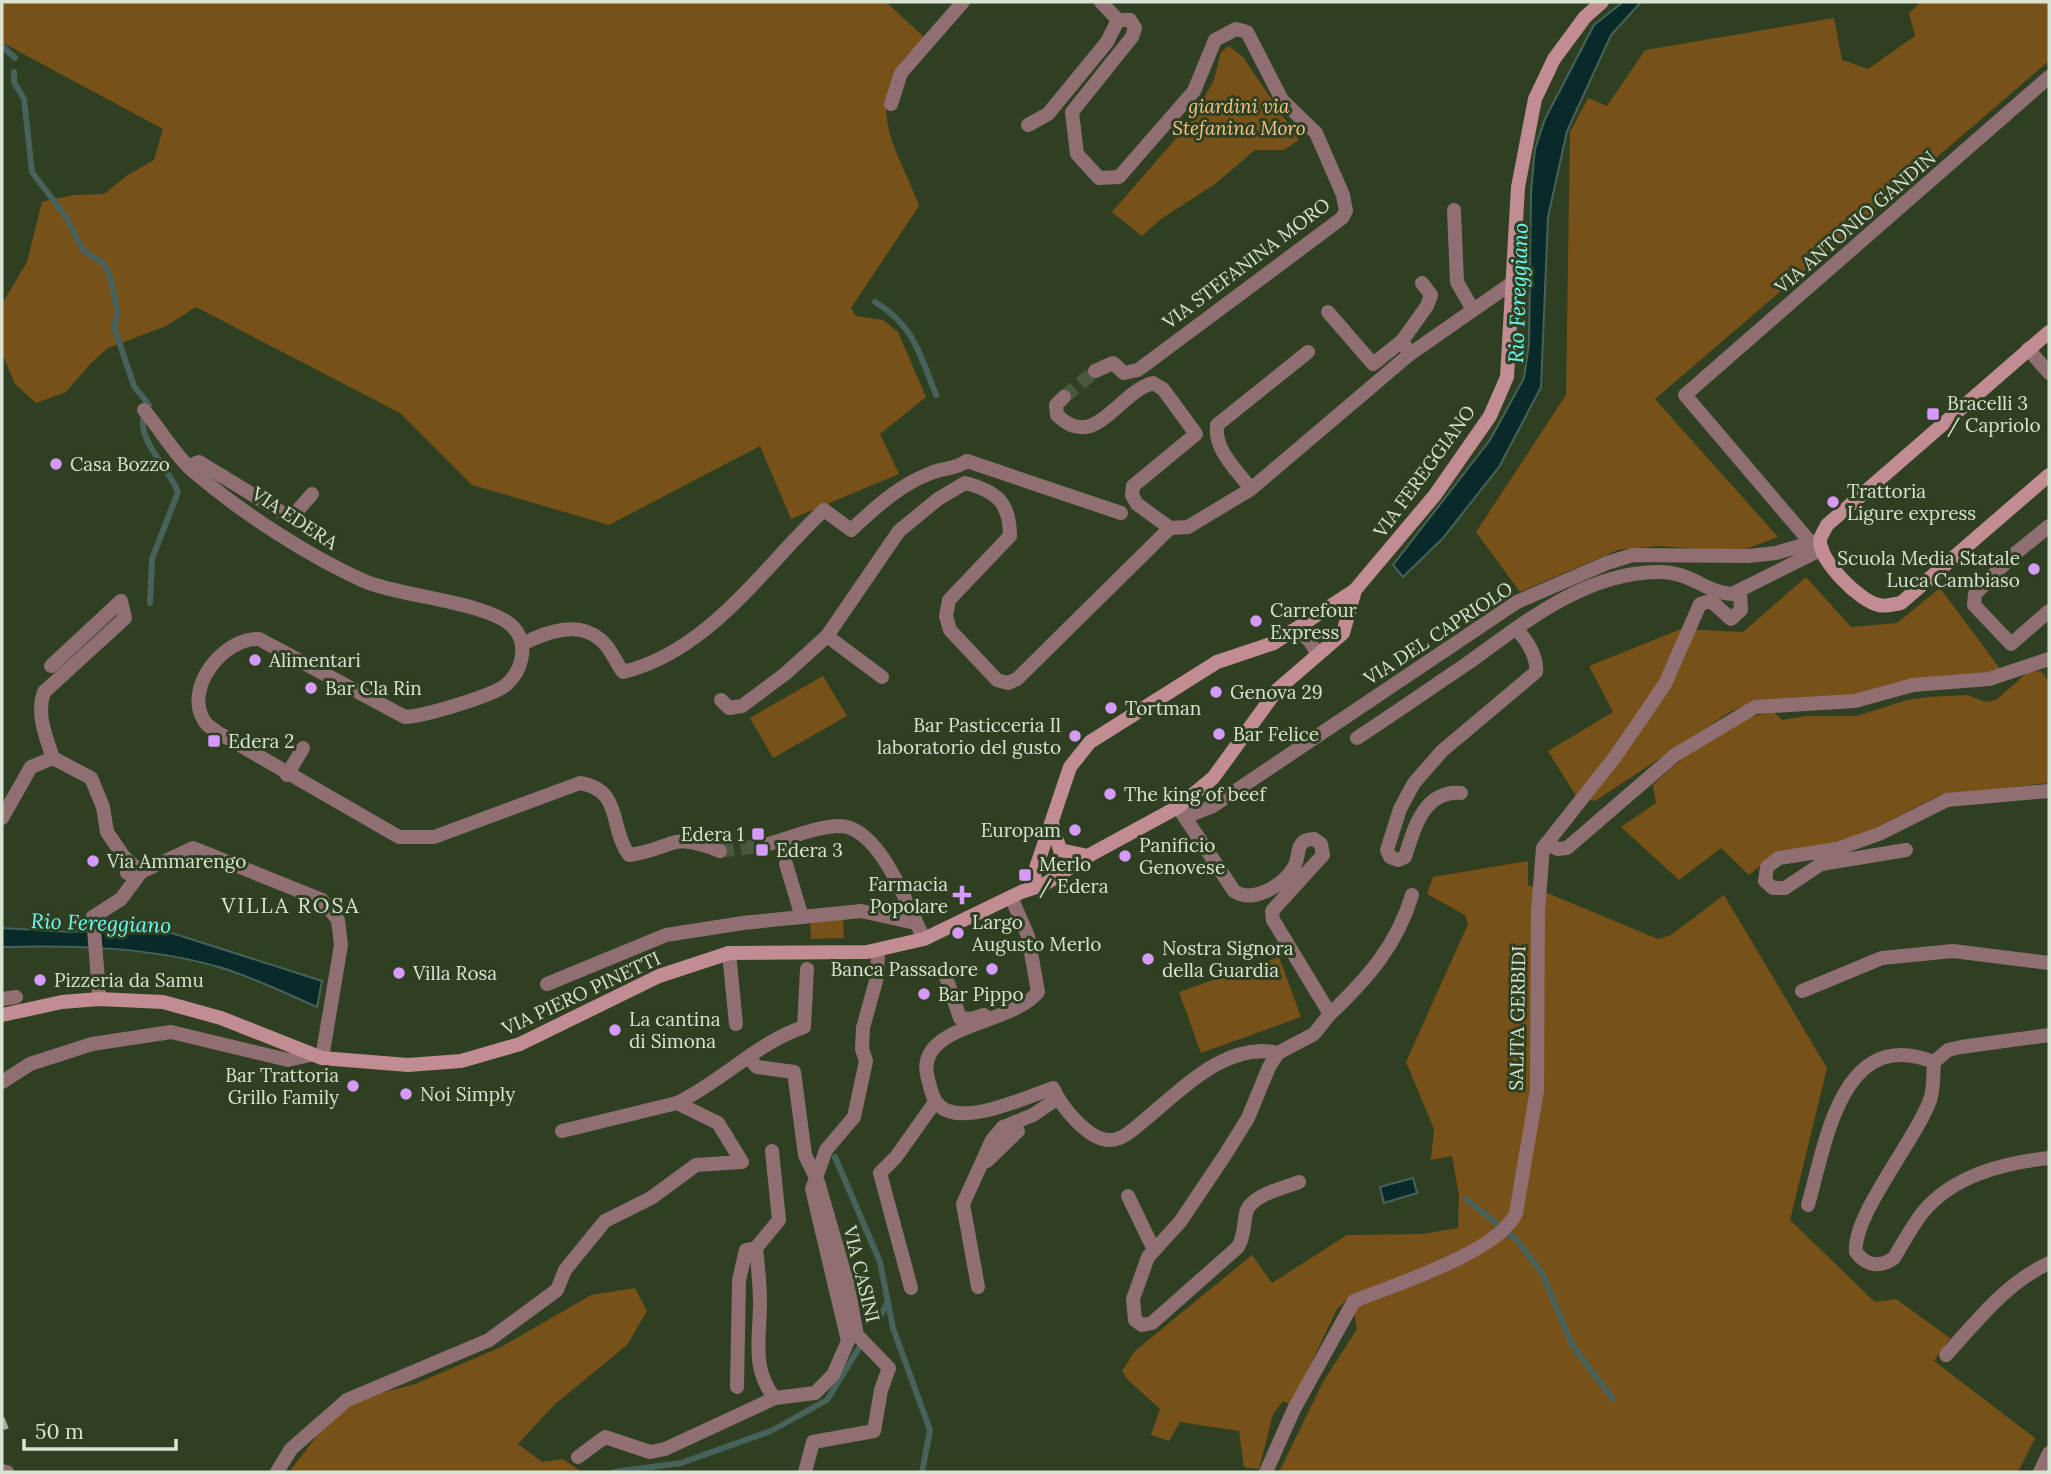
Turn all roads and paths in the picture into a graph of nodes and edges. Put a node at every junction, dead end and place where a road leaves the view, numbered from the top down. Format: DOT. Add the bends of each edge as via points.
graph roads {
  1 [pos="963,2"];
  2 [pos="1101,2"];
  3 [pos="1602,2"];
  4 [pos="1118,20"];
  5 [pos="2049,77"];
  6 [pos="891,104"];
  7 [pos="1028,125"];
  8 [pos="1454,210"];
  9 [pos="1512,283"];
  10 [pos="1422,284"];
  11 [pos="1473,310"];
  12 [pos="1328,312"];
  13 [pos="2049,332"];
  14 [pos="1402,341"];
  15 [pos="2028,349"];
  16 [pos="1308,352"];
  17 [pos="1410,354"];
  18 [pos="1096,371"];
  19 [pos="2049,373"];
  20 [pos="1064,397"];
  21 [pos="144,410"];
  22 [pos="190,466"];
  23 [pos="2049,475"];
  24 [pos="1251,489"];
  25 [pos="312,494"];
  26 [pos="1121,513"];
  27 [pos="2049,526"];
  28 [pos="1170,528"];
  29 [pos="1817,544"];
  30 [pos="1355,590"];
  31 [pos="1740,592"];
  32 [pos="2049,611"];
  33 [pos="1515,629"];
  34 [pos="1292,631"];
  35 [pos="827,636"];
  36 [pos="522,644"];
  37 [pos="1317,655"];
  38 [pos="2049,659"];
  39 [pos="51,666"];
  40 [pos="882,677"];
  41 [pos="721,700"];
  42 [pos="1357,738"];
  43 [pos="303,748"];
  44 [pos="53,758"];
  45 [pos="287,775"];
  46 [pos="2049,791"];
  47 [pos="1461,793"];
  48 [pos="1182,812"];
  49 [pos="844,815"];
  50 [pos="2,818"];
  51 [pos="1051,821"];
  52 [pos="1546,844"];
  53 [pos="1906,850"];
  54 [pos="720,851"];
  55 [pos="1088,856"];
  56 [pos="786,864"];
  57 [pos="134,873"];
  58 [pos="1035,886"];
  59 [pos="1412,895"];
  60 [pos="1011,897"];
  61 [pos="802,917"];
  62 [pos="915,923"];
  63 [pos="924,939"];
  64 [pos="878,950"];
  65 [pos="729,953"];
  66 [pos="2049,963"];
  67 [pos="807,969"];
  68 [pos="945,974"];
  69 [pos="547,984"];
  70 [pos="1802,991"];
  71 [pos="99,993"];
  72 [pos="1010,1013"];
  73 [pos="1330,1014"];
  74 [pos="2,1015"];
  75 [pos="736,1024"];
  76 [pos="2049,1035"];
  77 [pos="1278,1053"];
  78 [pos="316,1057"];
  79 [pos="749,1058"];
  80 [pos="1934,1062"];
  81 [pos="2,1082"];
  82 [pos="1058,1098"];
  83 [pos="935,1102"];
  84 [pos="677,1103"];
  85 [pos="562,1130"];
  86 [pos="1018,1131"];
  87 [pos="772,1151"];
  88 [pos="2049,1158"];
  89 [pos="982,1163"];
  90 [pos="1299,1182"];
  91 [pos="1128,1196"];
  92 [pos="1808,1205"];
  93 [pos="756,1248"];
  94 [pos="1154,1250"];
  95 [pos="2049,1263"];
  96 [pos="978,1287"];
  97 [pos="911,1288"];
  98 [pos="1946,1355"];
  99 [pos="737,1387"];
  100 [pos="775,1398"];
  101 [pos="2049,1453"];
  102 [pos="578,1457"];
  103 [pos="2,1471"];
  104 [pos="8,1472"];
  105 [pos="277,1472"];
  106 [pos="804,1472"];
  107 [pos="1266,1472"];
  108 [pos="2040,1472"];
  1 -- 6 [label="street" via="901,73"];
  2 -- 4 [label="street, VIA STEFANINA MORO"];
  3 -- 9 [label="street, VIA FEREGGIANO" via="1554,59 1535,99 1518,187"];
  4 -- 7 [label="street" via="1107,42 1048,114"];
  4 -- 18 [label="street, VIA STEFANINA MORO" via="1130,20 1135,28 1132,37 1072,112 1077,154 1099,178 1119,177 1194,91 1215,40 1236,29 1247,32 1282,100 1317,133 1346,211 1138,370 1124,373 1113,363"];
  5 -- 29 [label="street, VIA ANTONIO GANDIN" via="1685,396"];
  8 -- 11 [label="street" via="1457,282"];
  9 -- 11 [label="street"];
  9 -- 30 [label="street, VIA FEREGGIANO" via="1507,377 1490,416 1435,495"];
  10 -- 14 [label="street" via="1431,295"];
  11 -- 17 [label="street"];
  12 -- 14 [label="street" via="1373,364"];
  13 -- 15 [label="street"];
  14 -- 17 [label="street"];
  15 -- 19 [label="street"];
  15 -- 29 [label="street" via="1827,525"];
  16 -- 24 [label="street" via="1217,425 1219,447"];
  17 -- 24 [label="street"];
  20 -- 28 [label="street" via="1056,405 1057,415 1066,424 1080,427 1096,425 1142,386 1153,383 1163,389 1196,434 1133,486 1132,495 1137,504"];
  21 -- 22 [label="street"];
  22 -- 25 [label="street, VIA EDERA" via="199,462 291,518"];
  22 -- 36 [label="street, VIA EDERA" via="306,553 366,582 492,612 517,631"];
  23 -- 29 [label="street" via="1901,603 1880,606 1860,597"];
  24 -- 28 [label="street" via="1188,527"];
  26 -- 36 [label="street" via="967,461 898,490 851,530 824,509 724,614 660,658 631,670 623,672 602,640 590,633 556,630"];
  27 -- 32 [label="street" via="1975,594 1974,606 2011,644"];
  28 -- 35 [label="street" via="1027,669 1008,682 997,680 950,630 946,616 949,600 1010,536 1010,517 1003,505 988,489 965,483 899,531"];
  29 -- 31 [label="street"];
  29 -- 48 [label="street, VIA DEL CAPRIOLO" via="1748,556 1633,555 1607,563 1517,602 1213,806"];
  30 -- 34 [label="street"];
  30 -- 37 [label="street, VIA FEREGGIANO" via="1343,633"];
  31 -- 33 [label="street, VIA DEL CAPRIOLO" via="1724,594 1684,574 1630,574 1601,580"];
  31 -- 52 [label="street, SALITA GERBIDI" via="1741,610 1731,619 1711,601 1700,604 1665,684"];
  33 -- 42 [label="street, VIA DEL CAPRIOLO"];
  33 -- 47 [label="street, VIA DEL CAPRIOLO" via="1528,645 1536,671 1442,751 1414,783 1387,850 1390,858 1405,857 1419,815 1431,802 1449,792"];
  34 -- 37 [label="street" via="1303,634"];
  34 -- 51 [label="street" via="1274,643 1217,662 1090,742 1070,767"];
  35 -- 40 [label="street"];
  35 -- 41 [label="street" via="742,706 729,708"];
  36 -- 45 [label="street" via="519,666 504,687 422,716 405,717 259,639 231,646 212,664 200,690 198,704 204,721"];
  37 -- 48 [label="street, VIA FEREGGIANO" via="1277,690 1213,778"];
  38 -- 52 [label="street" via="1989,680 1913,685 1855,701 1755,706 1675,755 1567,848"];
  39 -- 44 [label="street" via="121,601 125,618 44,692 40,703"];
  43 -- 45 [label="street"];
  44 -- 50 [label="street" via="31,767"];
  44 -- 57 [label="street" via="91,778 107,832"];
  45 -- 54 [label="street" via="398,836 434,837 580,783 597,786 608,798 629,855 681,839"];
  46 -- 53 [label="street" via="1947,800 1837,849 1779,858 1767,867 1765,881 1781,889 1821,864"];
  48 -- 55 [label="street, VIA FEREGGIANO"];
  48 -- 73 [label="street" via="1234,891 1246,897 1259,895 1291,873 1306,840 1321,844 1322,855 1272,911 1273,920"];
  49 -- 62 [label="street" via="776,837 769,844 837,826 855,828 867,836 883,860"];
  51 -- 55 [label="street" via="1060,850"];
  51 -- 58 [label="street" via="1034,874"];
  52 -- 107 [label="street, SALITA GERBIDI" via="1538,911 1538,1090 1516,1213 1510,1226 1437,1269 1354,1301 1294,1409"];
  55 -- 58 [label="street"];
  56 -- 61 [label="street"];
  57 -- 71 [label="street" via="121,899 93,917"];
  57 -- 78 [label="street" via="193,848 322,900 338,920 341,945"];
  58 -- 60 [label="street"];
  59 -- 73 [label="street" via="1404,923 1384,957"];
  60 -- 63 [label="street"];
  60 -- 72 [label="street" via="1028,936 1038,985 1034,996"];
  61 -- 62 [label="street" via="862,911"];
  61 -- 69 [label="street, VIA PIERO PINETTI" via="666,935"];
  62 -- 63 [label="street"];
  63 -- 64 [label="street"];
  64 -- 65 [label="street, VIA PIERO PINETTI"];
  64 -- 100 [label="street" via="877,977 863,1028 866,1061 854,1117 826,1150 812,1189 848,1341 833,1375 816,1393"];
  65 -- 75 [label="street"];
  65 -- 78 [label="street, VIA PIERO PINETTI" via="659,976 489,1055 408,1065"];
  66 -- 70 [label="street" via="1953,951 1882,958"];
  67 -- 79 [label="street" via="804,1027"];
  68 -- 72 [label="street" via="960,1018 1000,1010"];
  72 -- 83 [label="street" via="944,1038 930,1050 925,1068"];
  73 -- 77 [label="street" via="1314,1034"];
  74 -- 78 [label="street, VIA PIERO PINETTI" via="86,1000 163,1002 221,1018"];
  76 -- 80 [label="street" via="1948,1050"];
  77 -- 82 [label="street" via="1261,1049 1206,1070 1128,1134 1110,1140 1063,1111"];
  77 -- 94 [label="street" via="1248,1118 1180,1222"];
  78 -- 81 [label="street" via="288,1060 162,1032 92,1044 30,1064"];
  79 -- 84 [label="street" via="705,1090"];
  79 -- 106 [label="street, VIA CASINI, bridge" via="757,1067 794,1072 805,1155 818,1182 847,1282 857,1335 889,1368 874,1431 813,1442"];
  80 -- 88 [label="street" via="1931,1099 1856,1237 1859,1257 1877,1266 1887,1263 1924,1211 1987,1168"];
  80 -- 92 [label="street" via="1903,1054 1868,1064 1854,1077 1835,1114"];
  82 -- 83 [label="street" via="1053,1088 975,1113 955,1114"];
  82 -- 89 [label="street" via="1003,1127"];
  83 -- 97 [label="street" via="880,1173"];
  84 -- 85 [label="street"];
  84 -- 105 [label="street" via="718,1123 742,1162 696,1165 651,1199 605,1222 565,1270 557,1290 489,1340 347,1400 291,1449"];
  86 -- 89 [label="street"];
  87 -- 93 [label="street" via="779,1220"];
  89 -- 96 [label="street" via="963,1204"];
  90 -- 94 [label="street" via="1254,1200 1238,1247 1145,1325 1134,1317 1133,1299 1140,1271"];
  91 -- 94 [label="street"];
  93 -- 99 [label="street" via="746,1250 739,1280"];
  93 -- 100 [label="street" via="758,1357 763,1384"];
  95 -- 98 [label="street" via="2024,1275 1998,1298"];
  100 -- 102 [label="street" via="665,1449 650,1452 605,1437"];
  101 -- 108 [label="street"];
  103 -- 104 [label="street"];
}
